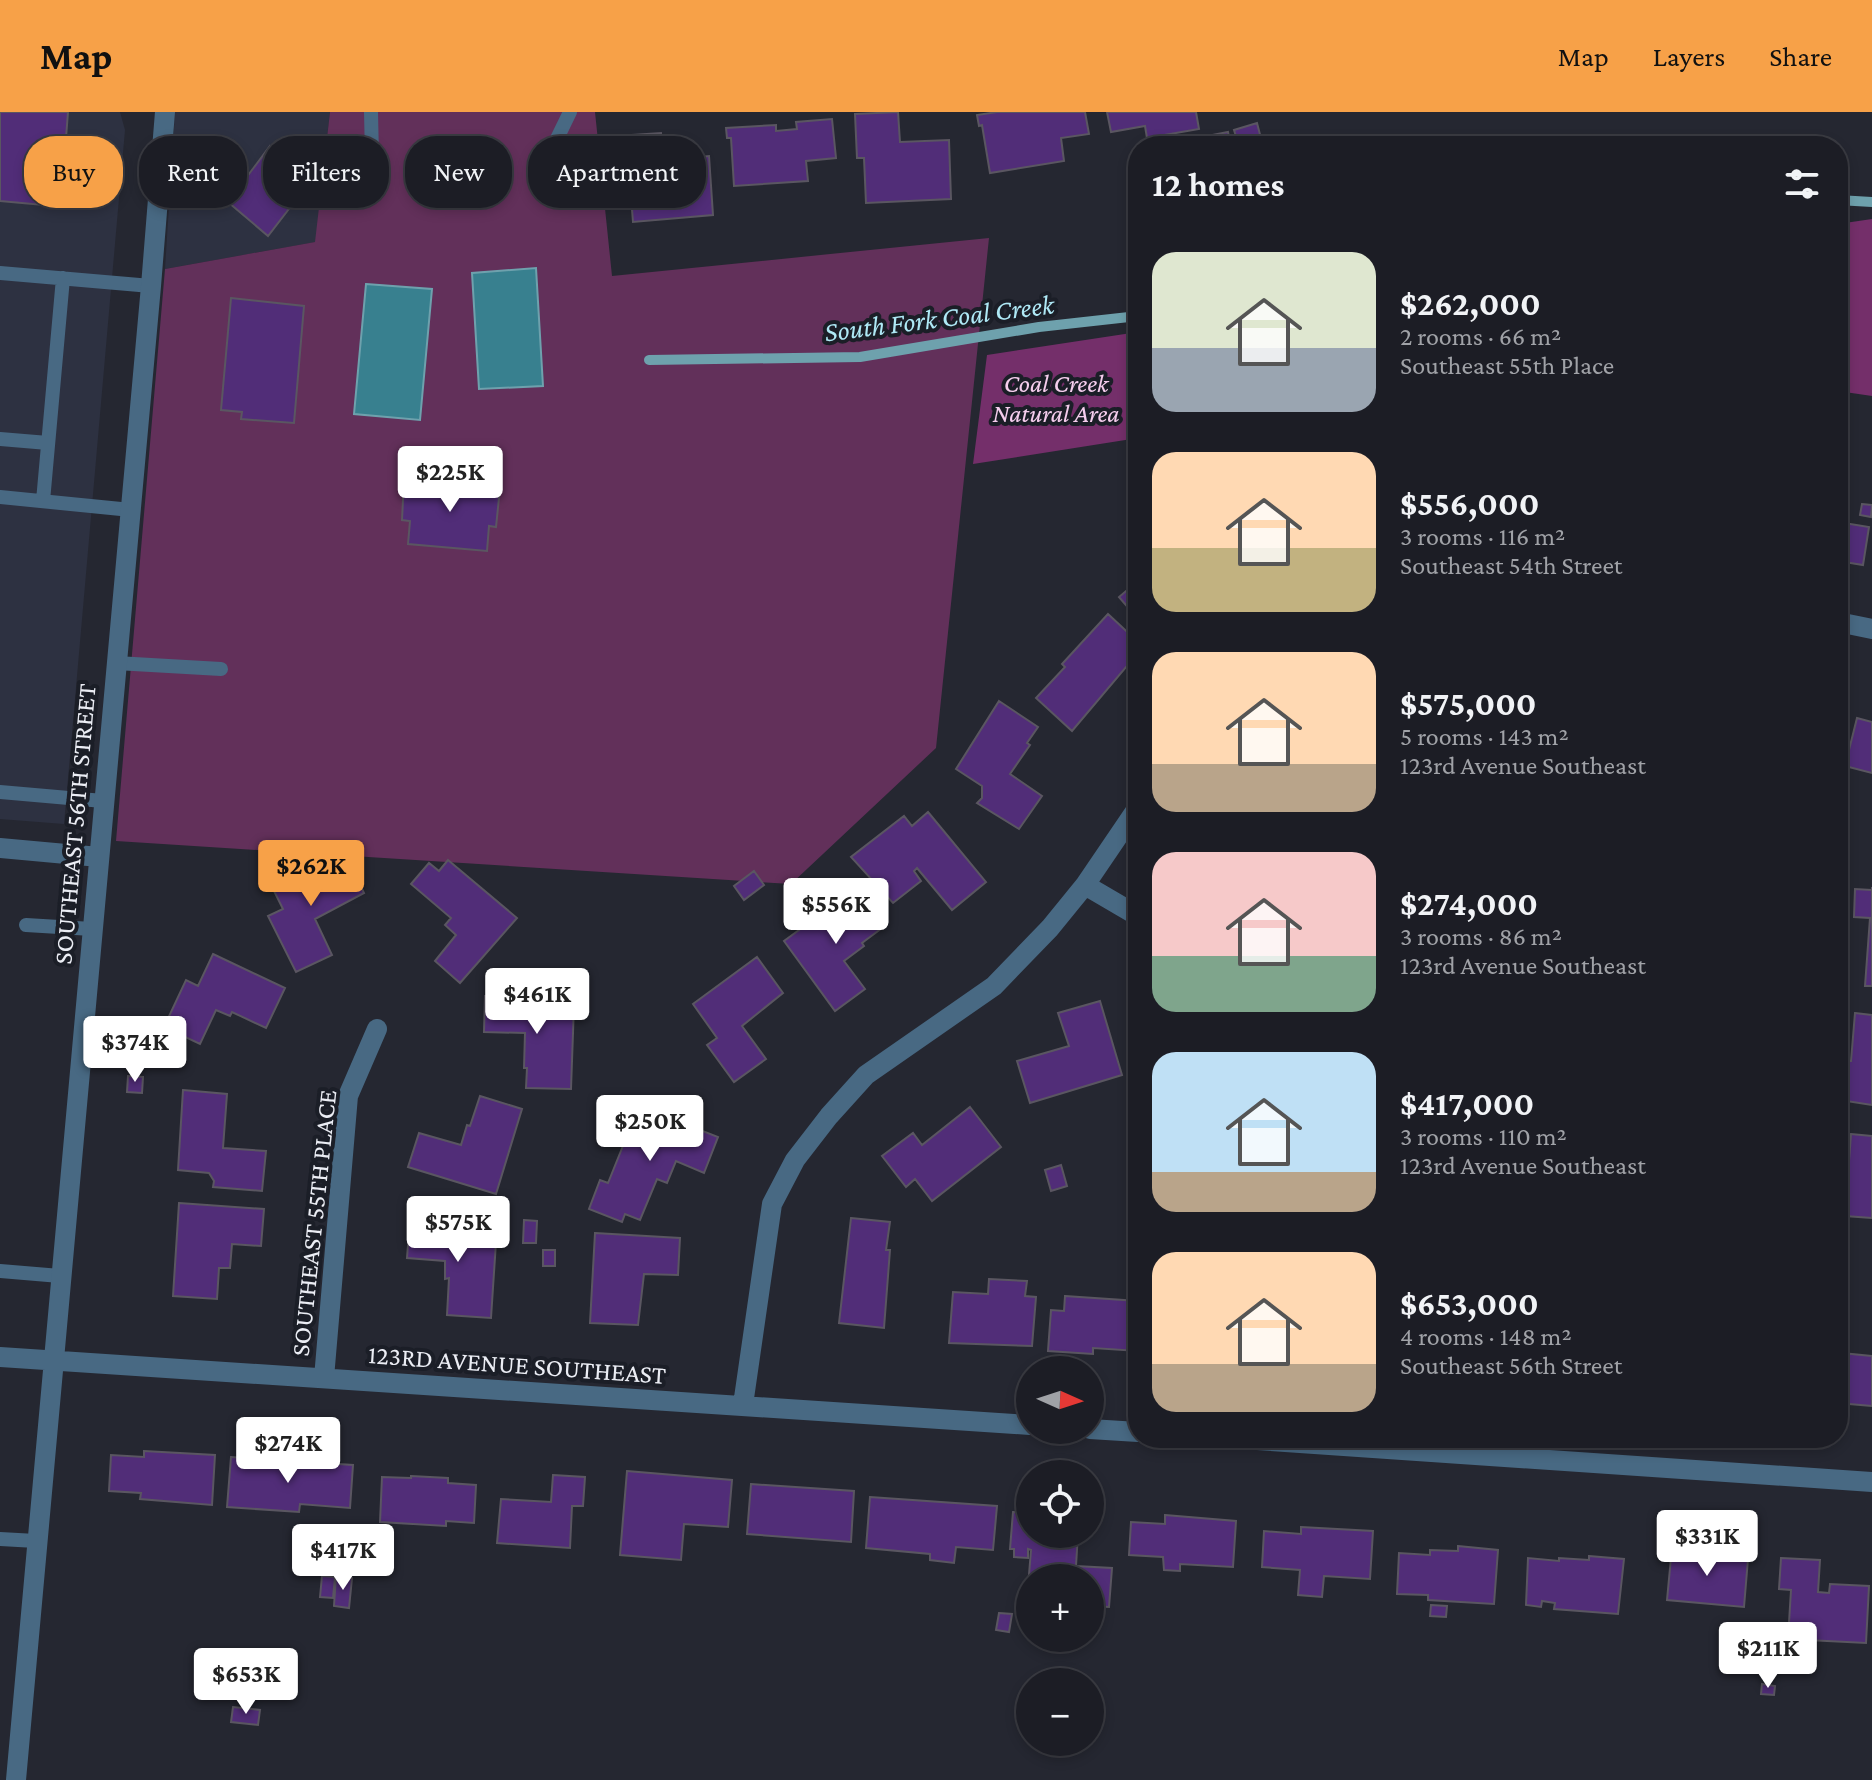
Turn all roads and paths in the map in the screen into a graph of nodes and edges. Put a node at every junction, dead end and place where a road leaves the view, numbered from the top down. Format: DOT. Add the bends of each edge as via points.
graph roads {
  1 [pos="165,112"];
  2 [pos="371,112"];
  3 [pos="570,112"];
  4 [pos="372,136"];
  5 [pos="558,136"];
  6 [pos="0,273"];
  7 [pos="63,278"];
  8 [pos="151,286"];
  9 [pos="0,439"];
  10 [pos="48,443"];
  11 [pos="0,497"];
  12 [pos="43,501"];
  13 [pos="131,510"];
  14 [pos="1848,624"];
  15 [pos="1872,629"];
  16 [pos="116,663"];
  17 [pos="221,669"];
  18 [pos="0,792"];
  19 [pos="103,801"];
  20 [pos="1128,822"];
  21 [pos="0,848"];
  22 [pos="99,857"];
  23 [pos="1085,885"];
  24 [pos="1128,910"];
  25 [pos="26,925"];
  26 [pos="92,929"];
  27 [pos="377,1029"];
  28 [pos="0,1271"];
  29 [pos="60,1276"];
  30 [pos="0,1357"];
  31 [pos="52,1361"];
  32 [pos="324,1378"];
  33 [pos="743,1405"];
  34 [pos="1016,1424"];
  35 [pos="1104,1430"];
  36 [pos="1128,1431"];
  37 [pos="1374,1448"];
  38 [pos="1872,1482"];
  39 [pos="0,1539"];
  40 [pos="36,1541"];
  41 [pos="16,1780"];
  1 -- 8 [label="street, SOUTHEAST 56TH STREET"];
  2 -- 4 [label="lane"];
  3 -- 5 [label="lane"];
  6 -- 7 [label="lane"];
  7 -- 8 [label="lane"];
  7 -- 10 [label="lane"];
  8 -- 13 [label="street, SOUTHEAST 56TH STREET"];
  9 -- 10 [label="lane"];
  10 -- 12 [label="lane"];
  11 -- 12 [label="lane"];
  12 -- 13 [label="lane"];
  13 -- 16 [label="street, SOUTHEAST 56TH STREET"];
  14 -- 15 [label="street"];
  16 -- 17 [label="lane"];
  16 -- 19 [label="street, SOUTHEAST 56TH STREET"];
  18 -- 19 [label="lane"];
  19 -- 22 [label="street, SOUTHEAST 56TH STREET"];
  20 -- 23 [label="street"];
  21 -- 22 [label="street"];
  22 -- 26 [label="street, SOUTHEAST 56TH STREET"];
  23 -- 24 [label="street"];
  23 -- 33 [label="street" via="994,986 866,1075 795,1160 772,1204"];
  25 -- 26 [label="lane"];
  26 -- 29 [label="street, SOUTHEAST 56TH STREET"];
  27 -- 32 [label="street, SOUTHEAST 55TH PLACE" via="348,1096"];
  28 -- 29 [label="lane"];
  29 -- 31 [label="street, SOUTHEAST 56TH STREET"];
  30 -- 31 [label="street, 123RD AVENUE SOUTHEAST"];
  31 -- 32 [label="street, 123RD AVENUE SOUTHEAST"];
  31 -- 40 [label="street, SOUTHEAST 56TH STREET"];
  32 -- 33 [label="street, 123RD AVENUE SOUTHEAST"];
  33 -- 34 [label="street, 123RD AVENUE SOUTHEAST"];
  35 -- 36 [label="street"];
  37 -- 38 [label="street"];
  39 -- 40 [label="lane"];
  40 -- 41 [label="street, SOUTHEAST 56TH STREET"];
}
